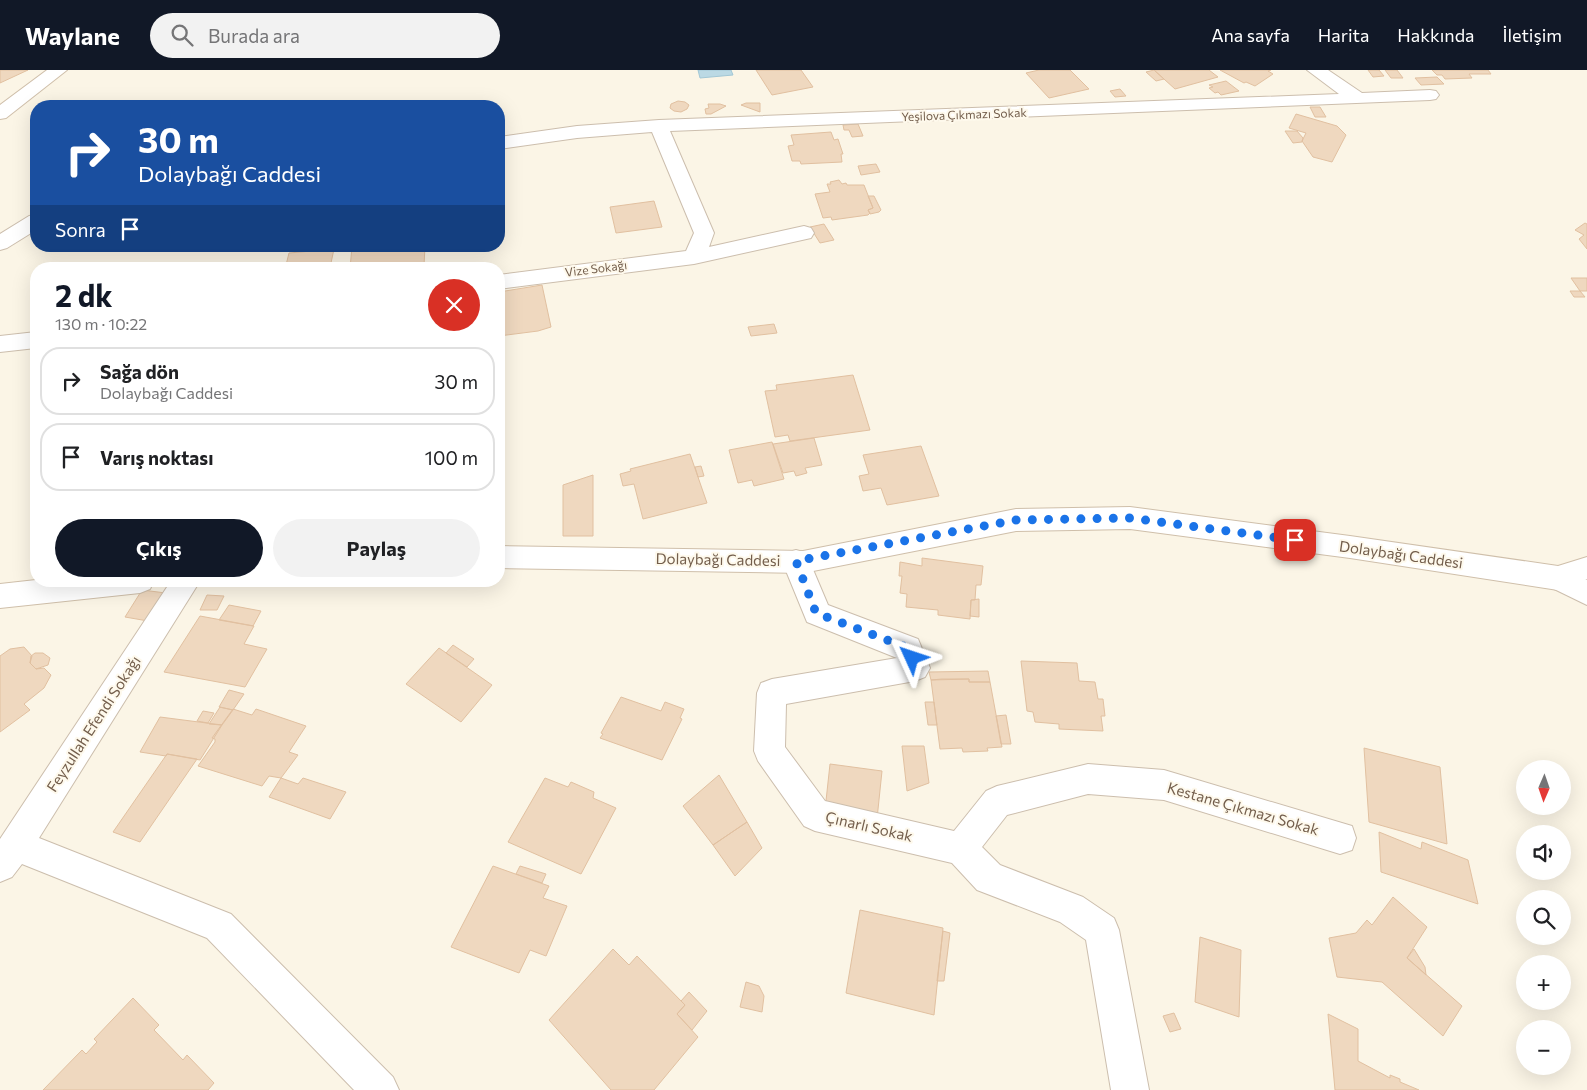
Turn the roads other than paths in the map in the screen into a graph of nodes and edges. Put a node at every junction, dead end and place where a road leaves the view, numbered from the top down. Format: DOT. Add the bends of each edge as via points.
graph roads {
  1 [pos="58,70"];
  2 [pos="1316,70"];
  3 [pos="1430,95"];
  4 [pos="1358,98"];
  5 [pos="0,114"];
  6 [pos="659,126"];
  7 [pos="505,142"];
  8 [pos="30,225"];
  9 [pos="804,233"];
  10 [pos="0,243"];
  11 [pos="694,257"];
  12 [pos="505,281"];
  13 [pos="30,341"];
  14 [pos="0,344"];
  15 [pos="505,557"];
  16 [pos="796,561"];
  17 [pos="1587,568"];
  18 [pos="1558,578"];
  19 [pos="84,587"];
  20 [pos="182,587"];
  21 [pos="1587,593"];
  22 [pos="0,596"];
  23 [pos="1340,838"];
  24 [pos="961,848"];
  25 [pos="8,855"];
  26 [pos="380,1090"];
  27 [pos="1130,1090"];
  1 -- 5 [label="street"];
  2 -- 4 [label="street"];
  3 -- 4 [label="street, Yeşilova Çıkmazı Sokak"];
  4 -- 6 [label="street, Yeşilova Çıkmazı Sokak"];
  6 -- 7 [label="street, Yeşilova Çıkmazı Sokak" via="577,132"];
  6 -- 11 [label="street" via="704,233"];
  8 -- 10 [label="street"];
  9 -- 11 [label="street, Vize Sokağı"];
  11 -- 12 [label="street, Vize Sokağı"];
  13 -- 14 [label="street"];
  15 -- 16 [label="street, Dolaybağı Caddesi"];
  16 -- 18 [label="street, Dolaybağı Caddesi" via="1016,520 1130,518"];
  16 -- 24 [label="street, Çınarlı Sokak" via="816,613 908,648 915,668 772,693 769,751 815,815"];
  17 -- 18 [label="street, Dolaybağı Caddesi"];
  18 -- 21 [label="street"];
  19 -- 22 [label="street"];
  20 -- 25 [label="street, Feyzullah Efendi Sokağı"];
  23 -- 24 [label="street, Kestane Çıkmazı Sokak" via="1164,785 1088,778 997,802"];
  24 -- 27 [label="street" via="989,878 1071,909 1102,930"];
  25 -- 26 [label="street" via="219,926"];
}
